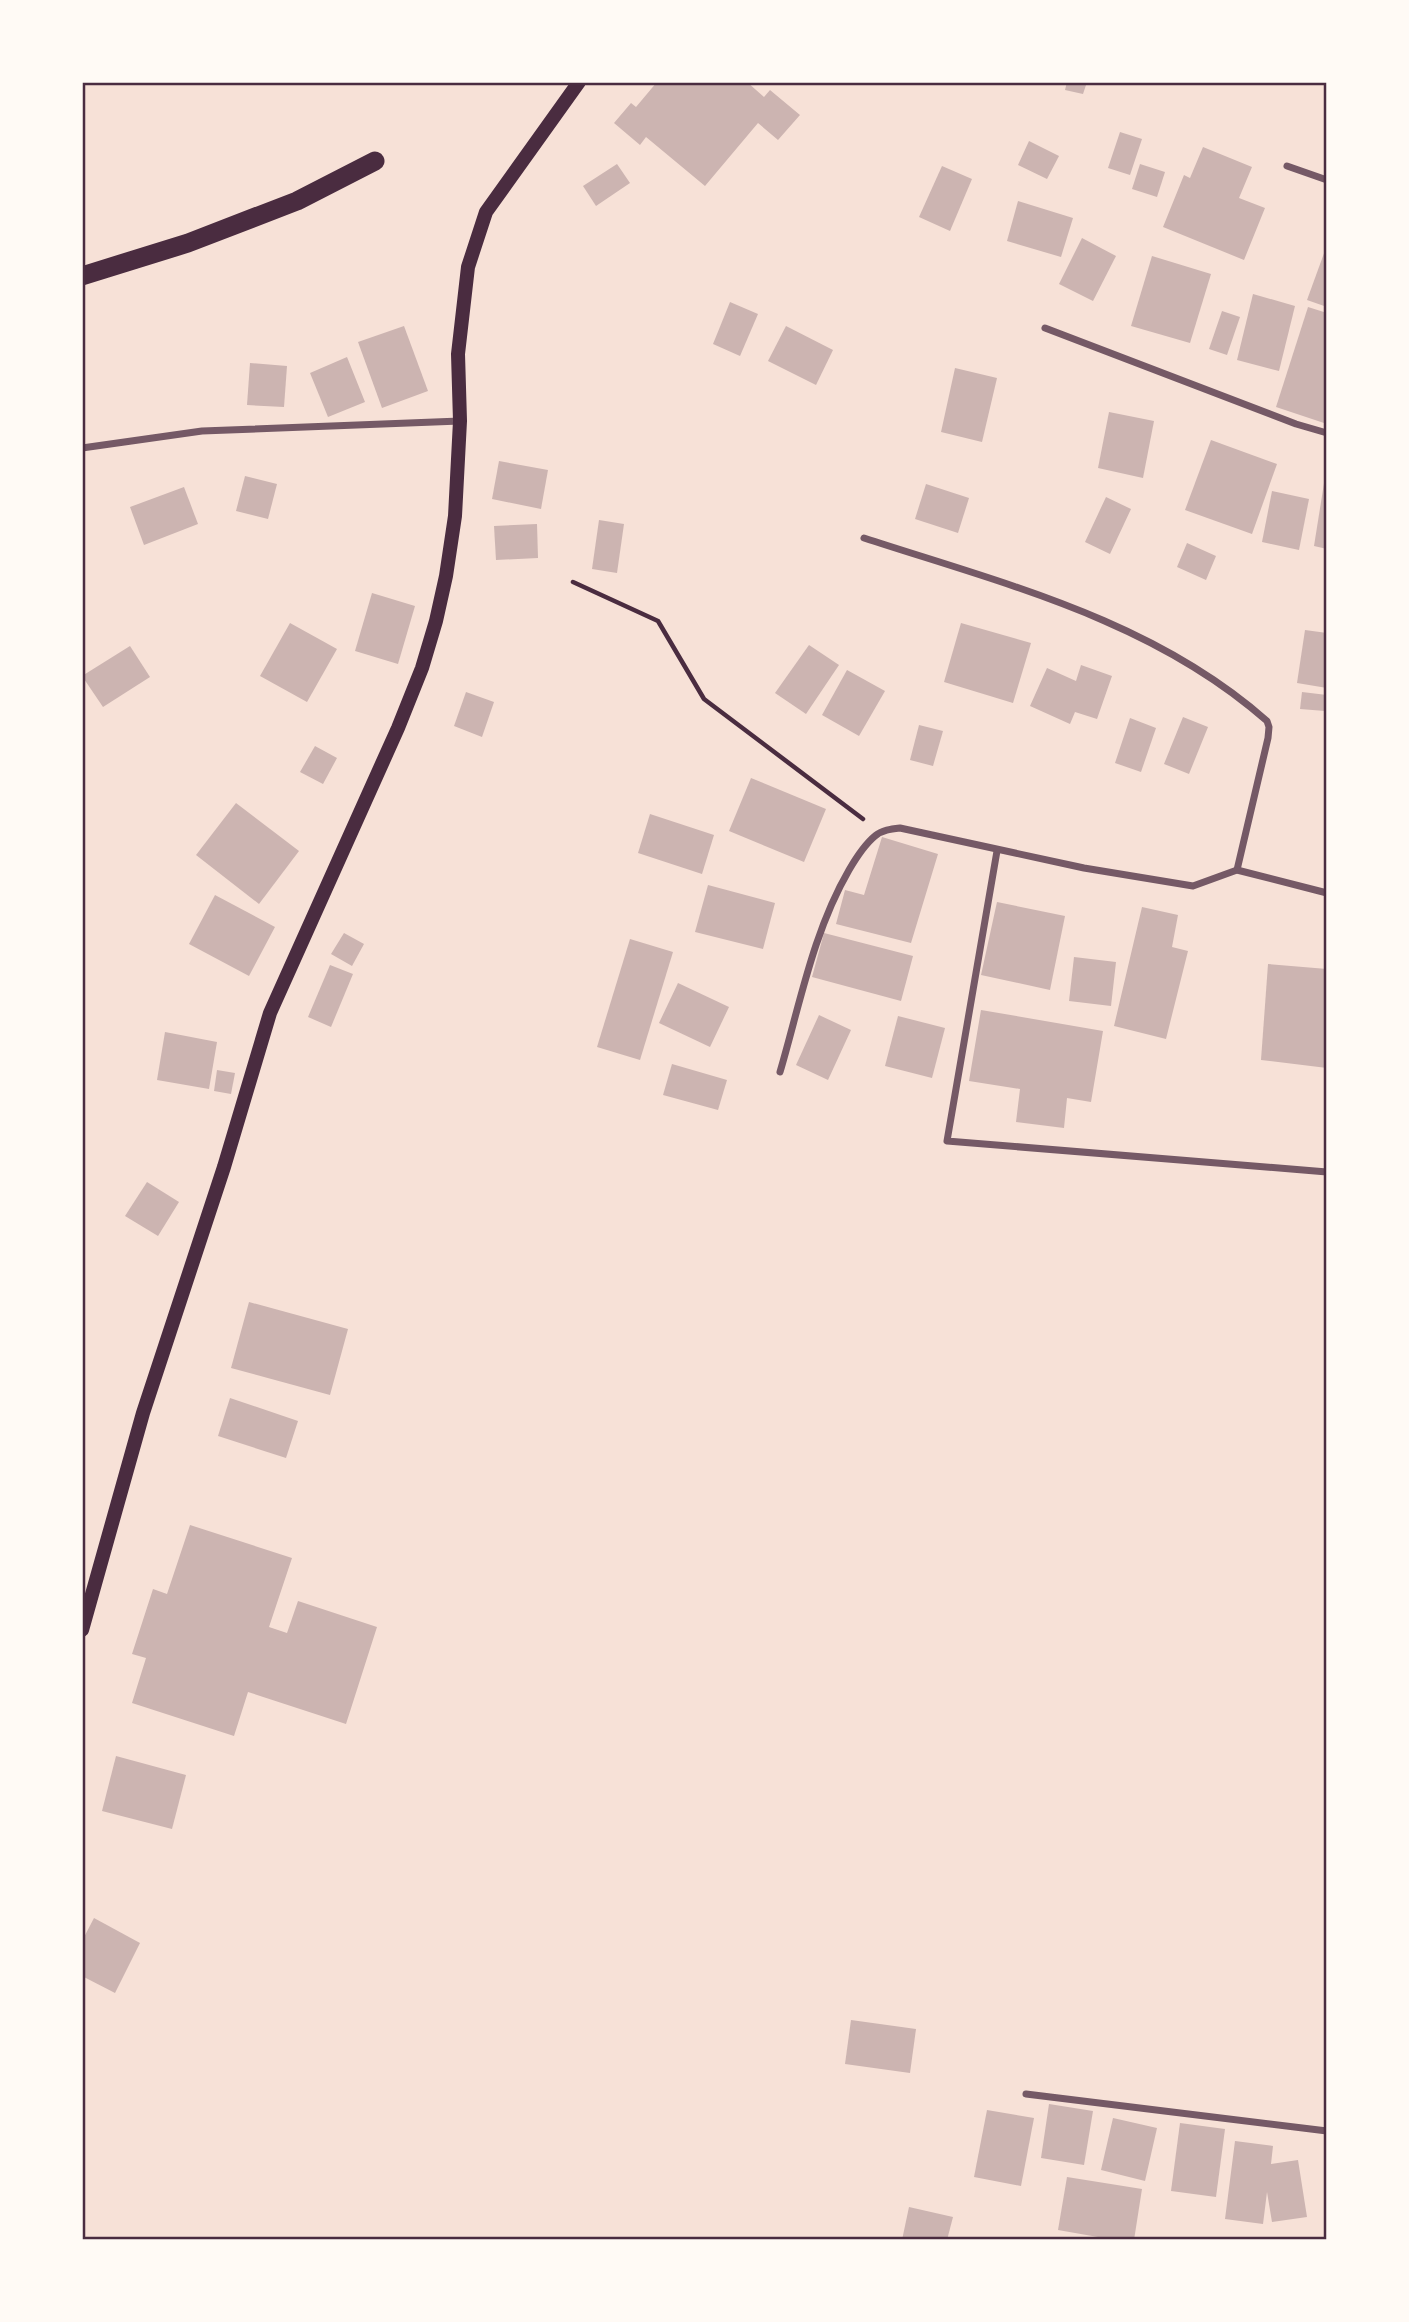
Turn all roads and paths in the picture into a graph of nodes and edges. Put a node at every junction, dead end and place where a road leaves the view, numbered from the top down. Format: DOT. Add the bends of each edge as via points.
graph roads {
  1 [pos="579,82"];
  2 [pos="375,161"];
  3 [pos="1287,166"];
  4 [pos="1327,180"];
  5 [pos="82,276"];
  6 [pos="1045,328"];
  7 [pos="460,421"];
  8 [pos="1327,433"];
  9 [pos="82,448"];
  10 [pos="864,538"];
  11 [pos="573,582"];
  12 [pos="881,832"];
  13 [pos="997,851"];
  14 [pos="1237,870"];
  15 [pos="1327,892"];
  16 [pos="780,1072"];
  17 [pos="1327,1172"];
  18 [pos="82,1630"];
  19 [pos="1026,2094"];
  20 [pos="1327,2131"];
  1 -- 7 [label="main road" via="486,212 477,234 468,267 458,354"];
  2 -- 5 [label="highway" via="297,201 188,243"];
  3 -- 4 [label="street"];
  6 -- 8 [label="street"];
  7 -- 9 [label="street" via="202,431"];
  7 -- 18 [label="main road" via="455,516 429,644 398,728 270,1013 143,1413"];
  10 -- 14 [label="street" via="1111,623 1182,658 1267,721 1268,738"];
  11 -- 12 [label="path" via="658,621 704,699"];
  12 -- 13 [label="street" via="900,828"];
  12 -- 16 [label="street" via="857,857 823,922"];
  13 -- 14 [label="street" via="1193,886"];
  13 -- 17 [label="street" via="947,1141"];
  14 -- 15 [label="street"];
  19 -- 20 [label="street"];
}
